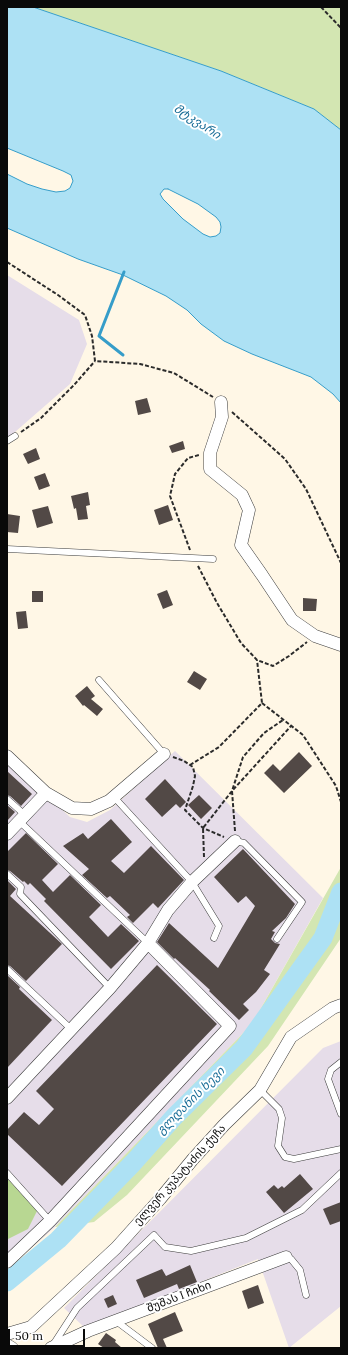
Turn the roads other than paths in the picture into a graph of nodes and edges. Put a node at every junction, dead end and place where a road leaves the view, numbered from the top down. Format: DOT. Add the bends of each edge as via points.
graph roads {
  1 [pos="221,402"];
  2 [pos="15,436"];
  3 [pos="7,441"];
  4 [pos="7,549"];
  5 [pos="214,559"];
  6 [pos="341,645"];
  7 [pos="99,680"];
  8 [pos="164,754"];
  9 [pos="7,756"];
  10 [pos="46,793"];
  11 [pos="114,797"];
  12 [pos="7,799"];
  13 [pos="22,818"];
  14 [pos="7,834"];
  15 [pos="235,842"];
  16 [pos="7,874"];
  17 [pos="192,882"];
  18 [pos="214,938"];
  19 [pos="278,939"];
  20 [pos="148,943"];
  21 [pos="7,969"];
  22 [pos="110,988"];
  23 [pos="341,1004"];
  24 [pos="71,1030"];
  25 [pos="341,1062"];
  26 [pos="260,1090"];
  27 [pos="7,1098"];
  28 [pos="341,1114"];
  29 [pos="341,1150"];
  30 [pos="7,1173"];
  31 [pos="341,1173"];
  32 [pos="50,1221"];
  33 [pos="286,1257"];
  34 [pos="7,1262"];
  35 [pos="306,1295"];
  36 [pos="116,1321"];
  37 [pos="7,1334"];
  38 [pos="7,1345"];
  39 [pos="12,1348"];
  40 [pos="51,1348"];
  41 [pos="152,1348"];
  1 -- 6 [label="street" via="222,417 210,453 210,469 242,495 249,510 241,545 292,620 315,636"];
  2 -- 3 [label="lane"];
  4 -- 5 [label="lane"];
  7 -- 8 [label="lane"];
  8 -- 11 [label="street"];
  9 -- 10 [label="street"];
  10 -- 11 [label="street" via="72,808 91,809"];
  10 -- 13 [label="street"];
  11 -- 17 [label="lane"];
  12 -- 13 [label="lane"];
  13 -- 14 [label="street"];
  13 -- 20 [label="lane"];
  15 -- 17 [label="street"];
  15 -- 19 [label="lane" via="244,843 302,902"];
  16 -- 22 [label="lane" via="21,887 20,894"];
  17 -- 18 [label="lane" via="219,926"];
  17 -- 20 [label="street" via="168,910"];
  20 -- 22 [label="street"];
  20 -- 32 [label="street" via="230,1026"];
  21 -- 24 [label="lane"];
  22 -- 24 [label="street"];
  23 -- 26 [label="street, ელვერ კუპატაძის ქუჩა" via="291,1037"];
  24 -- 27 [label="street"];
  25 -- 28 [label="lane" via="331,1070 328,1078"];
  26 -- 29 [label="lane" via="279,1109 282,1118 278,1146 285,1157 294,1159"];
  26 -- 37 [label="street, ელვერ კუპატაძის ქუჩა" via="193,1159 116,1248 30,1327"];
  30 -- 32 [label="lane"];
  31 -- 40 [label="lane" via="302,1210 246,1238 191,1251 165,1247 154,1235 77,1308"];
  32 -- 34 [label="street"];
  33 -- 35 [label="lane" via="300,1270"];
  33 -- 36 [label="street, შუშას I ჩიხი"];
  36 -- 40 [label="street, შუშას I ჩიხი"];
  36 -- 41 [label="lane"];
  38 -- 39 [label="street"];
}
